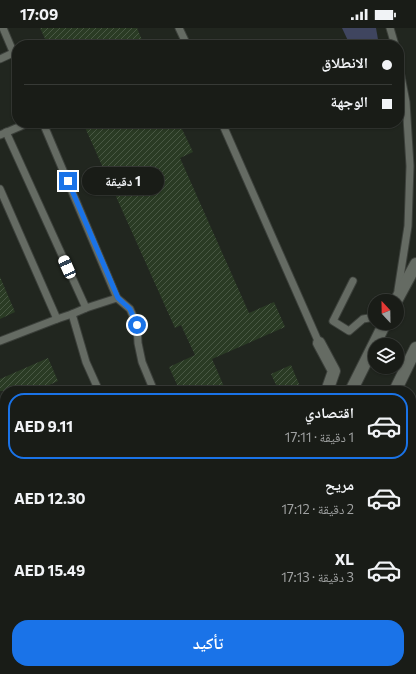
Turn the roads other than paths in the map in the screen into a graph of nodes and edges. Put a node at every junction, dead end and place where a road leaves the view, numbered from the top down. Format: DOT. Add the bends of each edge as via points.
graph roads {
  1 [pos="3,28"];
  2 [pos="180,28"];
  3 [pos="390,28"];
  4 [pos="185,40"];
  5 [pos="394,40"];
  6 [pos="12,48"];
  7 [pos="12,54"];
  8 [pos="0,59"];
  9 [pos="404,92"];
  10 [pos="17,128"];
  11 [pos="45,128"];
  12 [pos="224,128"];
  13 [pos="3,134"];
  14 [pos="0,189"];
  15 [pos="416,264"];
  16 [pos="353,280"];
  17 [pos="397,294"];
  18 [pos="399,294"];
  19 [pos="118,298"];
  20 [pos="86,308"];
  21 [pos="72,314"];
  22 [pos="368,318"];
  23 [pos="57,319"];
  24 [pos="382,330"];
  25 [pos="0,341"];
  26 [pos="319,343"];
  27 [pos="416,348"];
  28 [pos="97,386"];
  29 [pos="152,386"];
  30 [pos="329,386"];
  31 [pos="354,386"];
  32 [pos="397,386"];
  1 -- 6 [label="lane"];
  2 -- 4 [label="lane"];
  3 -- 5 [label="lane"];
  7 -- 8 [label="lane"];
  9 -- 17 [label="lane" via="410,166 408,226"];
  10 -- 13 [label="lane"];
  11 -- 19 [label="lane"];
  12 -- 26 [label="lane"];
  13 -- 20 [label="lane"];
  14 -- 23 [label="lane"];
  15 -- 18 [label="main road"];
  16 -- 22 [label="lane" via="333,321 349,331 363,319"];
  19 -- 20 [label="lane"];
  19 -- 29 [label="lane" via="130,309 137,325 142,362"];
  20 -- 21 [label="lane"];
  21 -- 23 [label="lane"];
  21 -- 28 [label="lane" via="86,362"];
  23 -- 25 [label="lane"];
  24 -- 31 [label="main road"];
  26 -- 30 [label="main road" via="334,371"];
  27 -- 32 [label="main road"];
}
